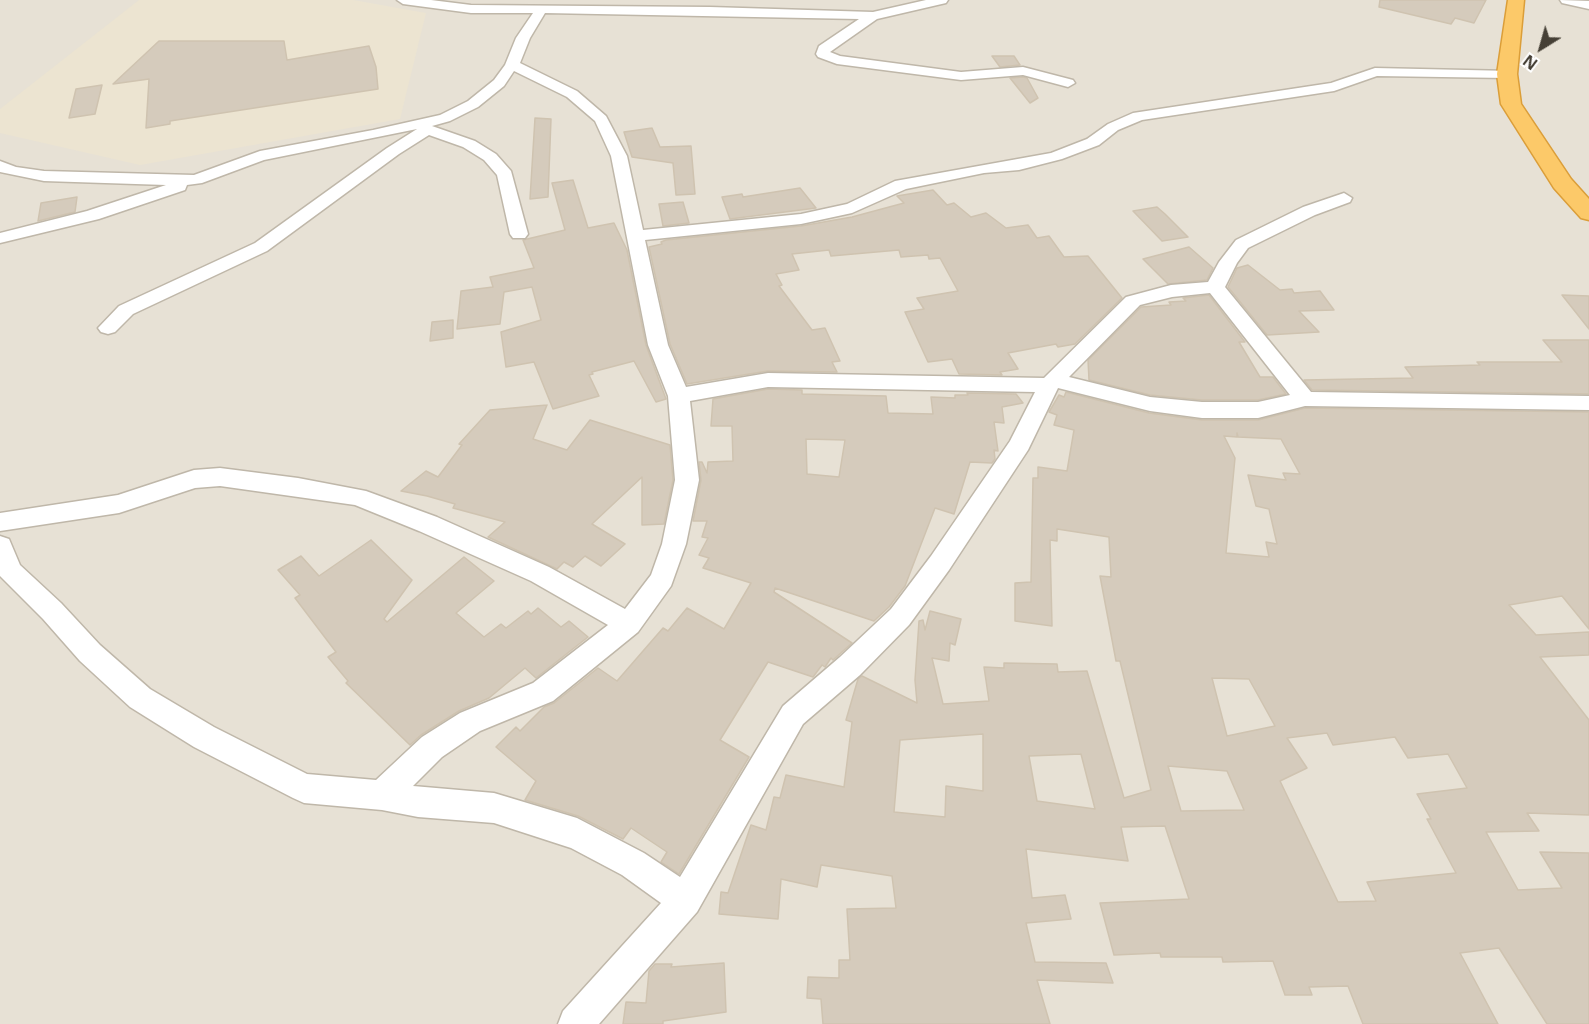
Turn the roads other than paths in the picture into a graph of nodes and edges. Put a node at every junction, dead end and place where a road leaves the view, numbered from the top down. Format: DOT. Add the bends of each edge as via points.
graph roads {
  1 [pos="403,0"];
  2 [pos="942,0"];
  3 [pos="1516,0"];
  4 [pos="1566,0"];
  5 [pos="1589,5"];
  6 [pos="541,10"];
  7 [pos="873,16"];
  8 [pos="512,65"];
  9 [pos="1507,74"];
  10 [pos="1068,83"];
  11 [pos="445,118"];
  12 [pos="428,129"];
  13 [pos="0,166"];
  14 [pos="196,180"];
  15 [pos="1344,198"];
  16 [pos="1589,213"];
  17 [pos="519,234"];
  18 [pos="634,237"];
  19 [pos="0,238"];
  20 [pos="1215,287"];
  21 [pos="108,328"];
  22 [pos="1051,382"];
  23 [pos="679,396"];
  24 [pos="1305,399"];
  25 [pos="1589,403"];
  26 [pos="0,522"];
  27 [pos="0,546"];
  28 [pos="629,624"];
  29 [pos="382,795"];
  30 [pos="685,900"];
  31 [pos="576,1024"];
  1 -- 6 [label="street" via="471,9"];
  2 -- 7 [label="street"];
  3 -- 9 [label="highway"];
  4 -- 5 [label="street"];
  6 -- 7 [label="street"];
  6 -- 8 [label="street"];
  7 -- 10 [label="street" via="824,49 823,54 837,60 961,76 1023,71"];
  8 -- 11 [label="street" via="499,83 473,104"];
  8 -- 18 [label="street" via="572,94 601,119 619,156"];
  9 -- 16 [label="highway" via="1511,104 1562,183"];
  9 -- 18 [label="street" via="1375,72 1334,87 1138,116 1093,142 1056,156 901,185 852,208 801,219"];
  11 -- 12 [label="street"];
  11 -- 14 [label="street" via="260,156"];
  12 -- 17 [label="street" via="469,144 490,157 505,174"];
  12 -- 21 [label="street" via="261,247 126,310"];
  13 -- 14 [label="street" via="54,176"];
  14 -- 19 [label="street" via="93,215"];
  15 -- 20 [label="street" via="1242,244"];
  18 -- 23 [label="street" via="658,345"];
  20 -- 22 [label="street" via="1171,291 1133,301"];
  20 -- 24 [label="street"];
  22 -- 23 [label="street" via="768,380"];
  22 -- 24 [label="street" via="1150,404 1202,410 1258,410"];
  22 -- 30 [label="street" via="1020,444 900,617 793,715"];
  23 -- 28 [label="street" via="687,480 675,544 662,579"];
  24 -- 25 [label="street"];
  26 -- 28 [label="street" via="119,504 194,479 220,477 358,497 540,574"];
  27 -- 29 [label="street" via="10,571 140,698 204,737 304,788"];
  28 -- 29 [label="street" via="543,693 470,722 432,747"];
  29 -- 30 [label="street" via="494,808 577,834 633,864"];
  30 -- 31 [label="street"];
}
